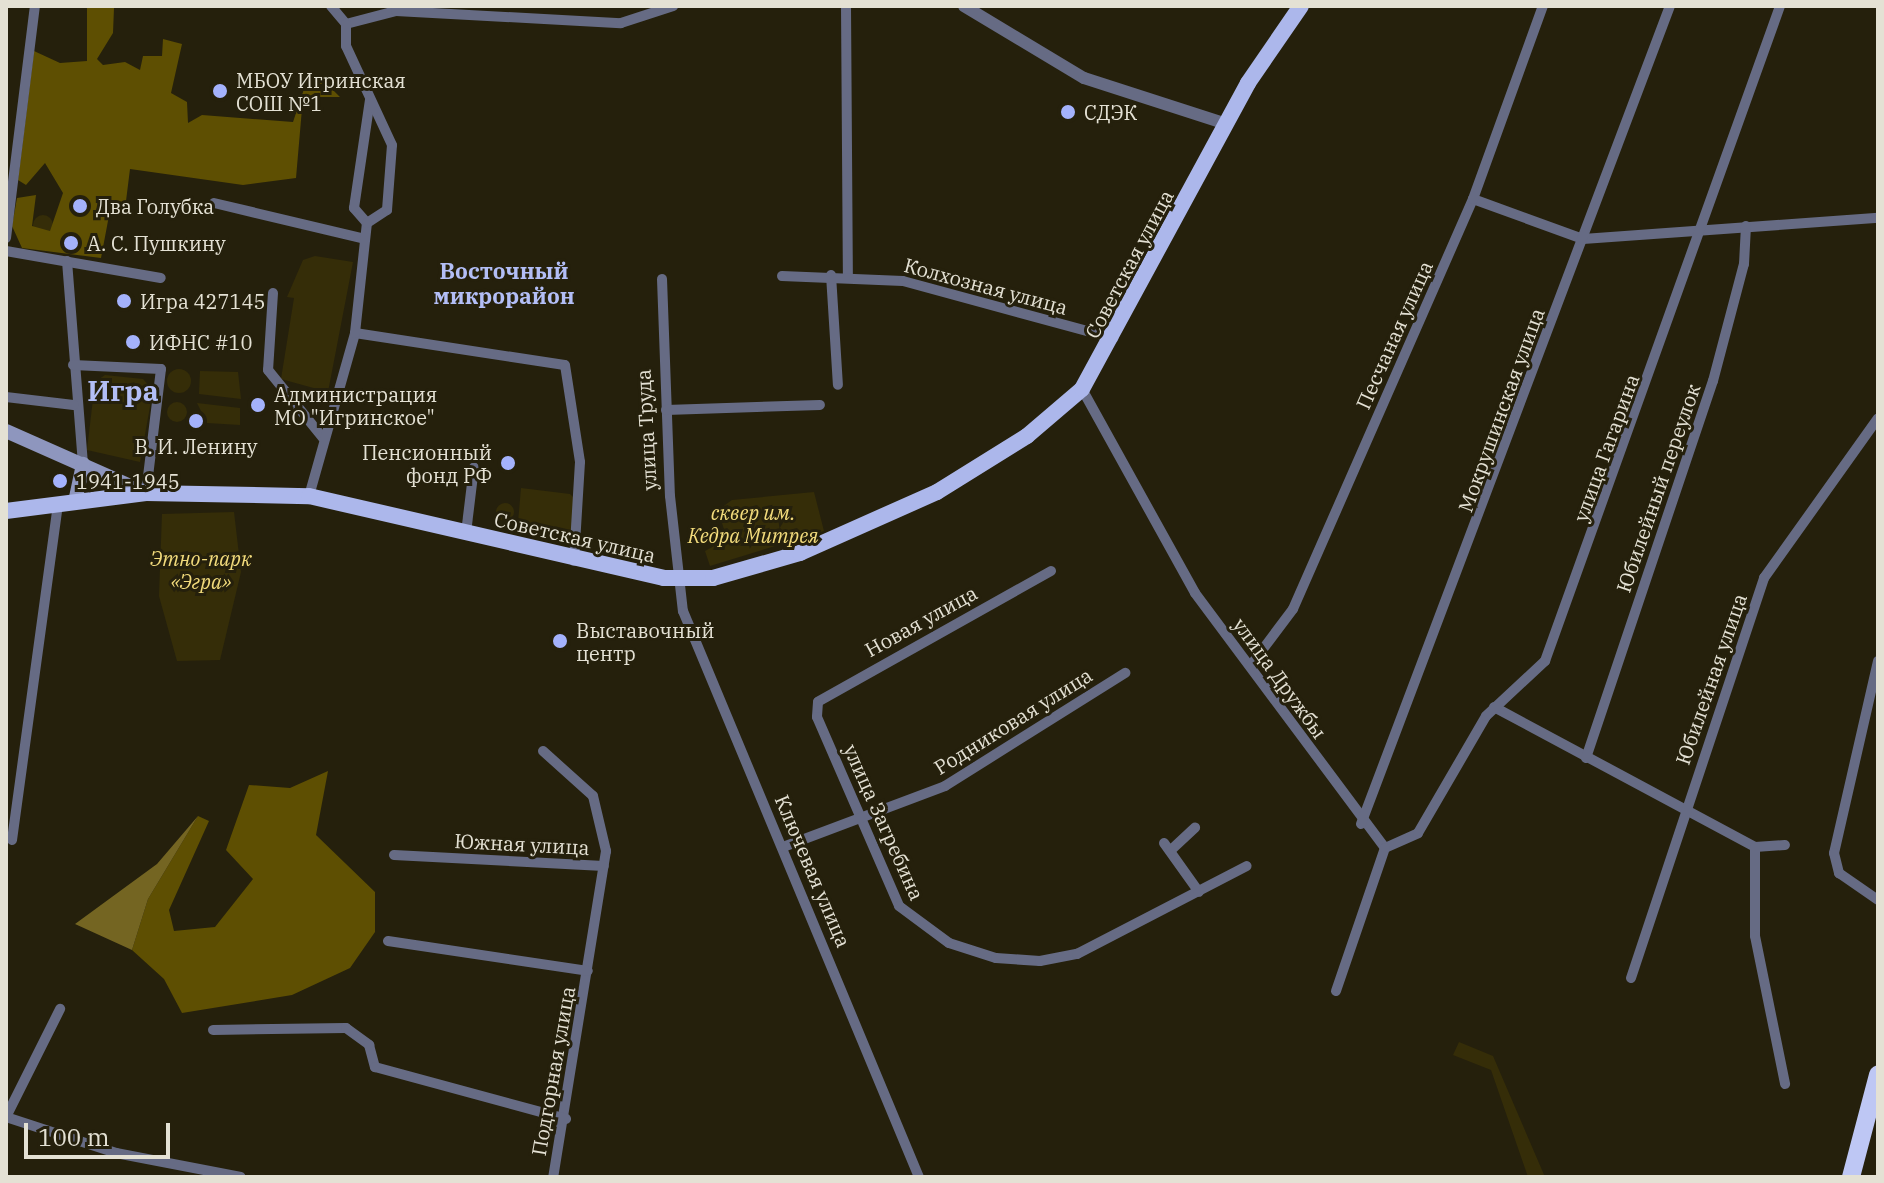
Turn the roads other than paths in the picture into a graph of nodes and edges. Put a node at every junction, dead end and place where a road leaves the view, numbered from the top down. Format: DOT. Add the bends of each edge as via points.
graph roads {
  1 [pos="35,6"];
  2 [pos="673,6"];
  3 [pos="846,6"];
  4 [pos="964,6"];
  5 [pos="1301,6"];
  6 [pos="1543,6"];
  7 [pos="1670,6"];
  8 [pos="1780,6"];
  9 [pos="332,10"];
  10 [pos="346,24"];
  11 [pos="370,100"];
  12 [pos="1226,124"];
  13 [pos="1473,199"];
  14 [pos="214,203"];
  15 [pos="1878,218"];
  16 [pos="367,223"];
  17 [pos="1746,226"];
  18 [pos="1706,229"];
  19 [pos="6,238"];
  20 [pos="365,239"];
  21 [pos="1583,239"];
  22 [pos="6,251"];
  23 [pos="67,261"];
  24 [pos="848,274"];
  25 [pos="831,275"];
  26 [pos="782,276"];
  27 [pos="161,278"];
  28 [pos="662,279"];
  29 [pos="273,293"];
  30 [pos="355,333"];
  31 [pos="1113,338"];
  32 [pos="73,365"];
  33 [pos="838,385"];
  34 [pos="1082,389"];
  35 [pos="6,397"];
  36 [pos="74,405"];
  37 [pos="820,405"];
  38 [pos="666,410"];
  39 [pos="1878,418"];
  40 [pos="6,431"];
  41 [pos="323,438"];
  42 [pos="83,464"];
  43 [pos="474,467"];
  44 [pos="146,493"];
  45 [pos="309,496"];
  46 [pos="67,503"];
  47 [pos="6,511"];
  48 [pos="466,533"];
  49 [pos="574,561"];
  50 [pos="1051,571"];
  51 [pos="676,578"];
  52 [pos="1878,661"];
  53 [pos="1251,665"];
  54 [pos="1125,673"];
  55 [pos="1494,707"];
  56 [pos="816,709"];
  57 [pos="543,751"];
  58 [pos="1586,758"];
  59 [pos="1685,812"];
  60 [pos="863,818"];
  61 [pos="1361,824"];
  62 [pos="1195,828"];
  63 [pos="12,840"];
  64 [pos="1785,845"];
  65 [pos="783,847"];
  66 [pos="1755,847"];
  67 [pos="1385,848"];
  68 [pos="394,855"];
  69 [pos="604,866"];
  70 [pos="1247,866"];
  71 [pos="1199,892"];
  72 [pos="1878,900"];
  73 [pos="388,941"];
  74 [pos="588,971"];
  75 [pos="1631,978"];
  76 [pos="1336,991"];
  77 [pos="60,1009"];
  78 [pos="213,1030"];
  79 [pos="1878,1075"];
  80 [pos="1785,1084"];
  81 [pos="6,1117"];
  82 [pos="566,1119"];
  83 [pos="241,1177"];
  84 [pos="553,1177"];
  85 [pos="919,1177"];
  86 [pos="1851,1177"];
  1 -- 19 [label="street"];
  2 -- 10 [label="street" via="621,23 396,11"];
  3 -- 24 [label="street"];
  4 -- 12 [label="street" via="1084,78"];
  5 -- 12 [label="main road, Советская улица"];
  6 -- 13 [label="street, Песчаная улица"];
  7 -- 21 [label="street, Мокрушинская улица"];
  8 -- 18 [label="street, улица Гагарина"];
  9 -- 10 [label="street"];
  10 -- 11 [label="street" via="343,36"];
  11 -- 16 [label="street" via="354,208"];
  11 -- 16 [label="street" via="392,145 387,210"];
  12 -- 31 [label="main road, Советская улица"];
  13 -- 21 [label="street"];
  13 -- 53 [label="street, Песчаная улица" via="1293,609"];
  14 -- 20 [label="street"];
  15 -- 17 [label="street"];
  16 -- 20 [label="street"];
  17 -- 18 [label="street"];
  17 -- 58 [label="street, Юбилейный переулок" via="1744,264 1713,381"];
  18 -- 21 [label="street"];
  18 -- 55 [label="street, улица Гагарина" via="1545,661"];
  20 -- 30 [label="street"];
  21 -- 61 [label="street, Мокрушинская улица"];
  22 -- 23 [label="street"];
  23 -- 27 [label="street"];
  23 -- 32 [label="street"];
  24 -- 25 [label="street, Колхозная улица"];
  24 -- 31 [label="street, Колхозная улица"];
  25 -- 26 [label="street, Колхозная улица"];
  25 -- 33 [label="street"];
  28 -- 38 [label="street, улица Труда"];
  29 -- 41 [label="street" via="268,370"];
  30 -- 41 [label="street"];
  30 -- 49 [label="street" via="565,365 580,462"];
  31 -- 34 [label="main road, Советская улица"];
  32 -- 36 [label="street"];
  32 -- 44 [label="street" via="161,369"];
  34 -- 51 [label="main road, Советская улица" via="1027,436 937,492 800,553 713,578"];
  34 -- 53 [label="street, улица Дружбы" via="1164,544"];
  35 -- 36 [label="street"];
  36 -- 42 [label="street"];
  37 -- 38 [label="street"];
  38 -- 51 [label="street, улица Труда"];
  39 -- 59 [label="street, Юбилейная улица" via="1764,578"];
  40 -- 42 [label="main road"];
  41 -- 45 [label="street"];
  42 -- 44 [label="main road"];
  42 -- 46 [label="main road"];
  43 -- 48 [label="street"];
  44 -- 45 [label="main road, Советская улица"];
  44 -- 46 [label="main road, Советская улица"];
  45 -- 48 [label="main road, Советская улица"];
  46 -- 47 [label="main road, Советская улица"];
  46 -- 63 [label="street"];
  48 -- 49 [label="main road, Советская улица"];
  49 -- 51 [label="main road, Советская улица"];
  50 -- 56 [label="street, Новая улица" via="823,694"];
  51 -- 65 [label="street, Ключевая улица"];
  52 -- 72 [label="street" via="1834,853 1839,873"];
  53 -- 61 [label="street, улица Дружбы"];
  54 -- 60 [label="street, Родниковая улица" via="958,779"];
  55 -- 58 [label="street"];
  55 -- 67 [label="street, улица Гагарина" via="1418,833"];
  56 -- 60 [label="street, улица Загребина"];
  57 -- 69 [label="street, Южная улица" via="593,796 604,828"];
  58 -- 59 [label="street"];
  59 -- 66 [label="street"];
  59 -- 75 [label="street, Юбилейная улица"];
  60 -- 65 [label="street, Родниковая улица"];
  60 -- 71 [label="street, улица Загребина" via="908,918 949,943 996,958 1077,954"];
  61 -- 67 [label="street, улица Дружбы"];
  62 -- 71 [label="street" via="1168,847"];
  64 -- 66 [label="street"];
  65 -- 85 [label="street, Ключевая улица"];
  66 -- 80 [label="street" via="1755,936"];
  67 -- 76 [label="street"];
  68 -- 69 [label="street, Южная улица"];
  69 -- 74 [label="street, Подгорная улица"];
  70 -- 71 [label="street, улица Загребина"];
  73 -- 74 [label="street"];
  74 -- 82 [label="street, Подгорная улица"];
  77 -- 81 [label="street"];
  78 -- 82 [label="street" via="346,1028 369,1045 375,1067"];
  79 -- 86 [label="highway"];
  81 -- 83 [label="street" via="104,1150"];
  82 -- 84 [label="street, Подгорная улица"];
}
